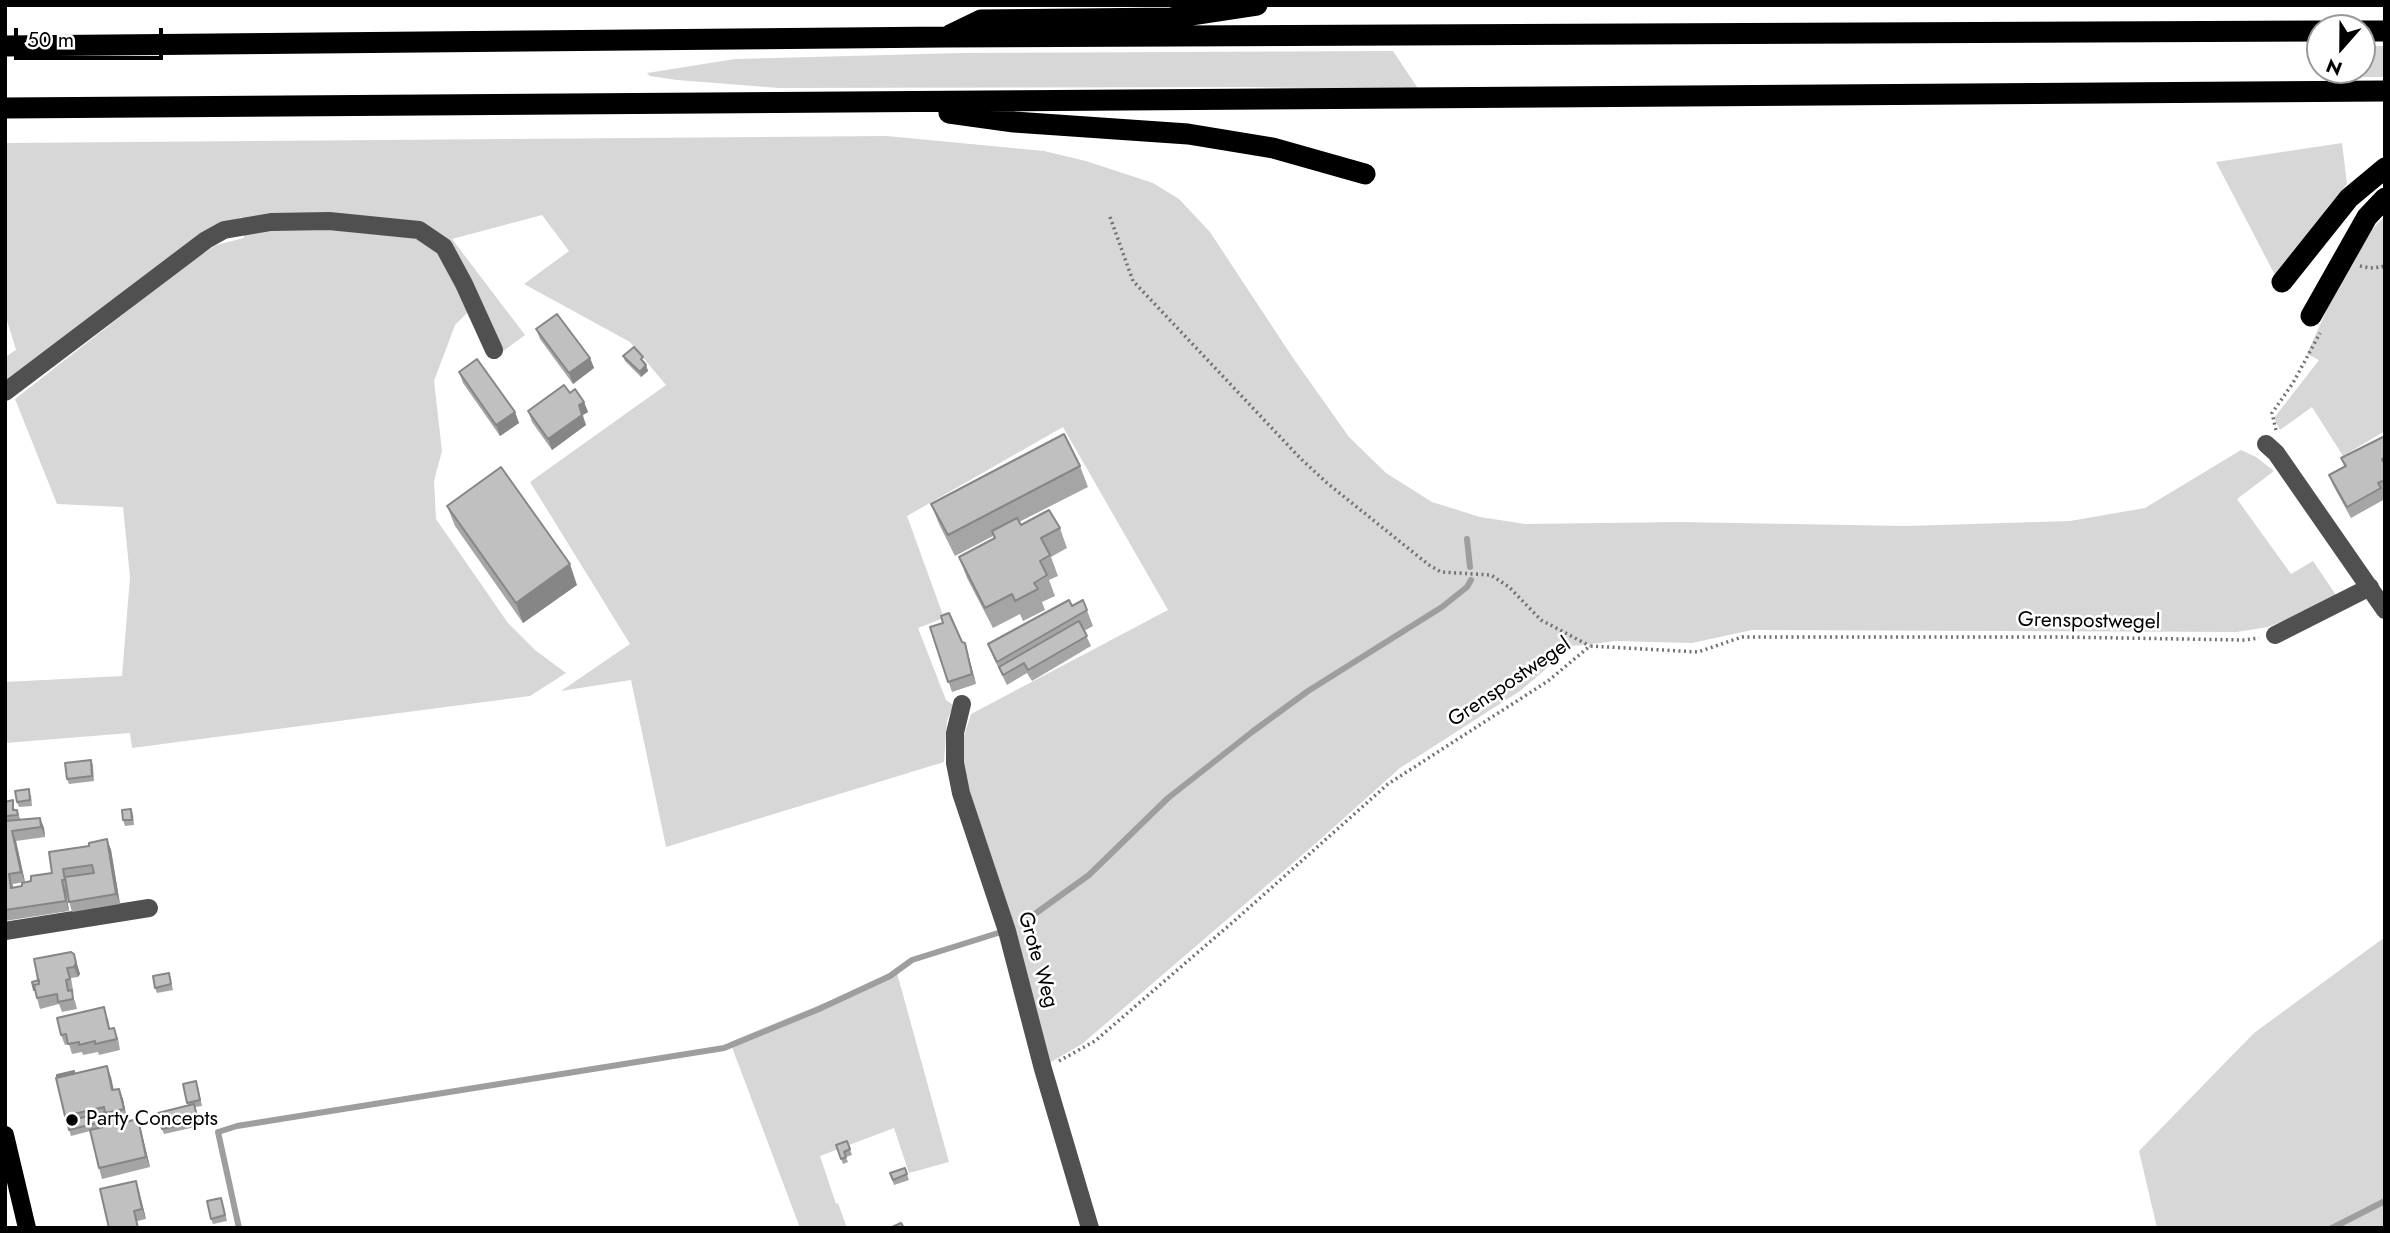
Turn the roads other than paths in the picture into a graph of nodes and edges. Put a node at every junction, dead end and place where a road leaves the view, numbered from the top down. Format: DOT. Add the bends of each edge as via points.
graph roads {
  1 [pos="1157,5"];
  2 [pos="1257,5"];
  3 [pos="981,20"];
  4 [pos="2306,31"];
  5 [pos="945,37"];
  6 [pos="5,46"];
  7 [pos="2385,91"];
  8 [pos="881,102"];
  9 [pos="5,108"];
  10 [pos="2385,168"];
  11 [pos="1365,174"];
  12 [pos="2385,198"];
  13 [pos="2282,282"];
  14 [pos="2318,321"];
  15 [pos="494,350"];
  16 [pos="5,392"];
  17 [pos="2271,448"];
  18 [pos="2370,587"];
  19 [pos="2385,610"];
  20 [pos="2274,635"];
  21 [pos="962,704"];
  22 [pos="149,908"];
  23 [pos="5,931"];
  24 [pos="5,1135"];
  25 [pos="27,1228"];
  26 [pos="1090,1228"];
  1 -- 3 [label="highway" via="1029,10"];
  2 -- 3 [label="highway" via="1171,18"];
  3 -- 5 [label="highway"];
  4 -- 5 [label="highway"];
  5 -- 6 [label="highway"];
  7 -- 8 [label="highway"];
  8 -- 9 [label="highway"];
  8 -- 11 [label="highway" via="1014,122 1188,134 1273,148"];
  10 -- 13 [label="highway" via="2349,198"];
  12 -- 14 [label="highway" via="2367,217"];
  15 -- 16 [label="street" via="444,247 419,230 329,221 271,222 224,230 206,240"];
  17 -- 18 [label="street"];
  18 -- 19 [label="street"];
  18 -- 20 [label="street"];
  21 -- 26 [label="street, Grote Weg" via="955,763 961,793 1007,931"];
  22 -- 23 [label="street"];
  24 -- 25 [label="main road"];
}
